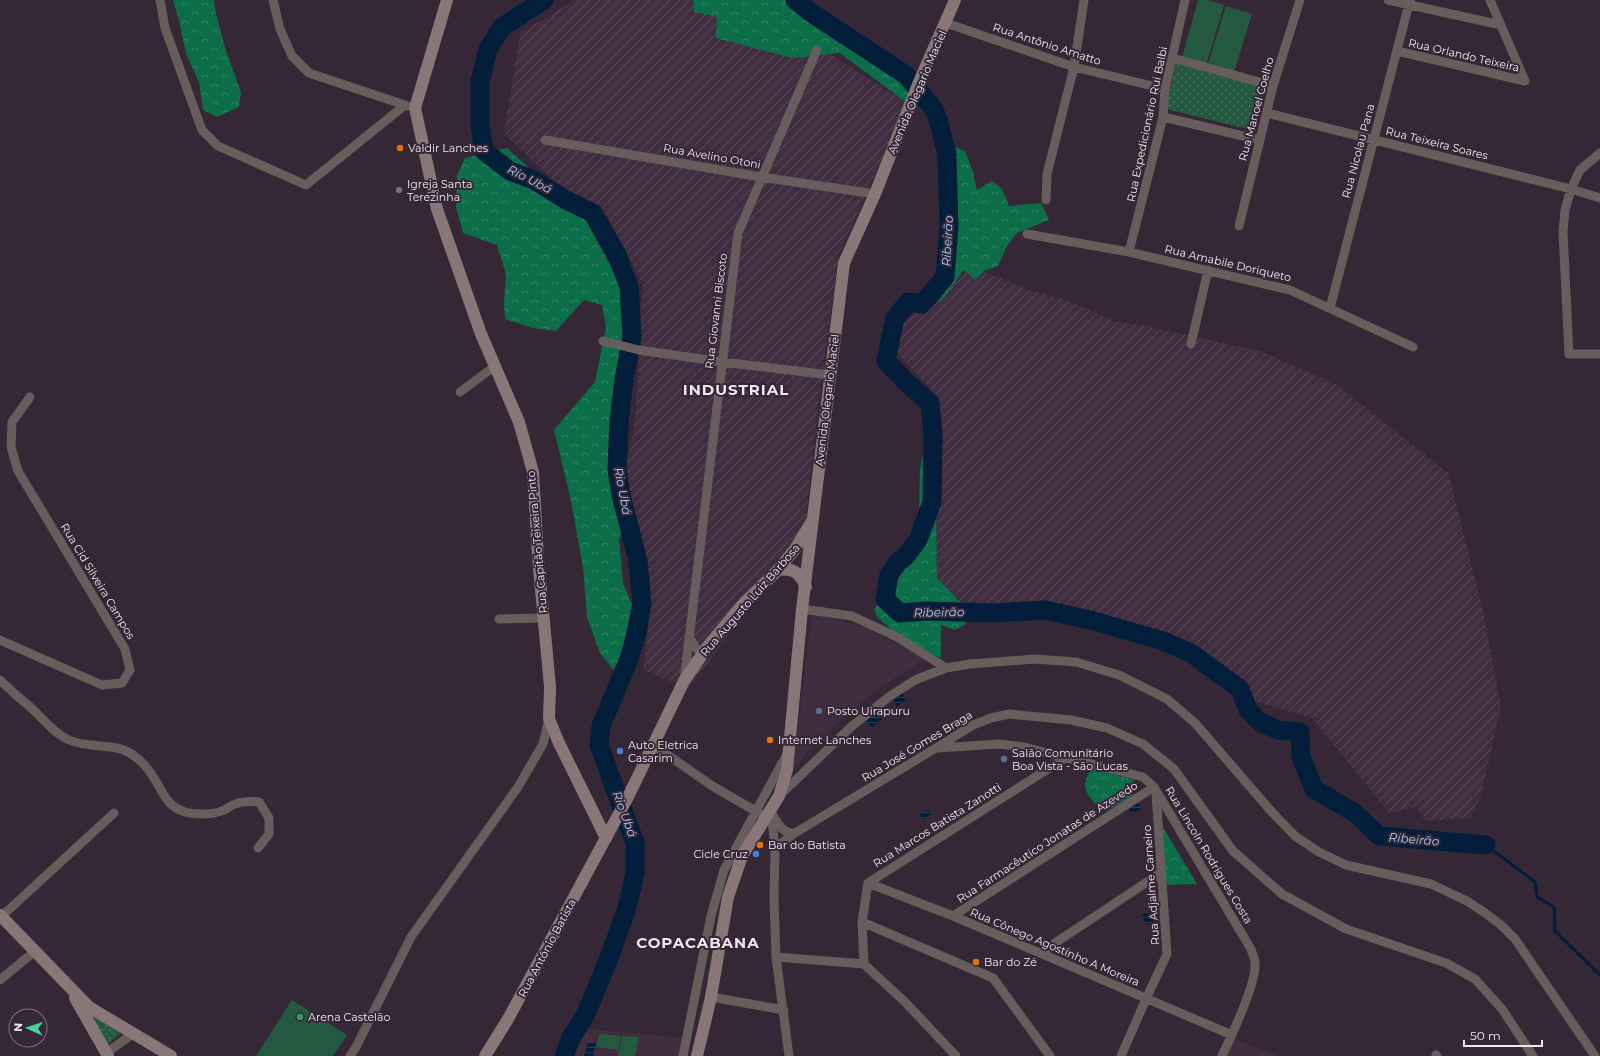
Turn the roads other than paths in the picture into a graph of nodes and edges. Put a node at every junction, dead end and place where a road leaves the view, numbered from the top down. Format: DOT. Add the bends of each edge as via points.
graph roads {
  1 [pos="160,0"];
  2 [pos="273,0"];
  3 [pos="447,0"];
  4 [pos="955,0"];
  5 [pos="1084,0"];
  6 [pos="1185,0"];
  7 [pos="1300,0"];
  8 [pos="1388,0"];
  9 [pos="1490,0"];
  10 [pos="1410,2"];
  11 [pos="946,23"];
  12 [pos="1501,25"];
  13 [pos="816,50"];
  14 [pos="1397,51"];
  15 [pos="1173,58"];
  16 [pos="1074,67"];
  17 [pos="1273,86"];
  18 [pos="1165,89"];
  19 [pos="410,107"];
  20 [pos="1267,113"];
  21 [pos="1163,117"];
  22 [pos="1374,139"];
  23 [pos="545,140"];
  24 [pos="1260,140"];
  25 [pos="1600,153"];
  26 [pos="761,177"];
  27 [pos="1571,190"];
  28 [pos="875,194"];
  29 [pos="1600,198"];
  30 [pos="1046,200"];
  31 [pos="1239,226"];
  32 [pos="1027,234"];
  33 [pos="1129,252"];
  34 [pos="1208,270"];
  35 [pos="1330,308"];
  36 [pos="603,341"];
  37 [pos="1190,344"];
  38 [pos="1413,347"];
  39 [pos="1600,354"];
  40 [pos="722,362"];
  41 [pos="495,366"];
  42 [pos="830,375"];
  43 [pos="460,392"];
  44 [pos="30,397"];
  45 [pos="814,519"];
  46 [pos="778,570"];
  47 [pos="806,587"];
  48 [pos="802,608"];
  49 [pos="544,618"];
  50 [pos="499,619"];
  51 [pos="688,637"];
  52 [pos="0,640"];
  53 [pos="708,646"];
  54 [pos="946,668"];
  55 [pos="0,680"];
  56 [pos="684,681"];
  57 [pos="549,719"];
  58 [pos="653,745"];
  59 [pos="936,748"];
  60 [pos="788,753"];
  61 [pos="1067,757"];
  62 [pos="1155,788"];
  63 [pos="779,796"];
  64 [pos="628,797"];
  65 [pos="755,811"];
  66 [pos="114,813"];
  67 [pos="770,814"];
  68 [pos="795,833"];
  69 [pos="606,838"];
  70 [pos="258,848"];
  71 [pos="775,848"];
  72 [pos="1162,872"];
  73 [pos="868,883"];
  74 [pos="1,916"];
  75 [pos="953,916"];
  76 [pos="862,922"];
  77 [pos="34,950"];
  78 [pos="1040,953"];
  79 [pos="776,957"];
  80 [pos="864,964"];
  81 [pos="0,980"];
  82 [pos="66,983"];
  83 [pos="711,997"];
  84 [pos="1146,999"];
  85 [pos="784,1010"];
  86 [pos="134,1033"];
  87 [pos="1232,1035"];
  88 [pos="107,1055"];
  89 [pos="171,1056"];
  90 [pos="350,1056"];
  91 [pos="485,1056"];
  92 [pos="683,1056"];
  93 [pos="697,1056"];
  94 [pos="789,1056"];
  95 [pos="956,1056"];
  96 [pos="1050,1056"];
  97 [pos="1121,1056"];
  98 [pos="1222,1056"];
  99 [pos="1533,1056"];
  100 [pos="1596,1056"];
  1 -- 19 [label="street" via="166,28 202,130 218,146 306,185"];
  2 -- 19 [label="street" via="280,29 292,56 310,73"];
  3 -- 19 [label="main road"];
  4 -- 11 [label="main road, Avenida Olegario Maciel"];
  5 -- 16 [label="street"];
  6 -- 15 [label="street, Rua Expedicionário Rui Balbi"];
  7 -- 17 [label="street, Rua Manoel Coelho"];
  8 -- 10 [label="street"];
  9 -- 12 [label="street"];
  10 -- 12 [label="street"];
  10 -- 14 [label="street, Rua Nicolau Pana"];
  11 -- 16 [label="street, Rua Antônio Amatto"];
  11 -- 28 [label="main road, Avenida Olegario Maciel" via="919,82"];
  12 -- 14 [label="street, Rua Orlando Teixeira" via="1525,82"];
  13 -- 26 [label="street, Rua Giovanni Biscoto"];
  14 -- 22 [label="street, Rua Nicolau Pana"];
  15 -- 17 [label="street"];
  15 -- 18 [label="street, Rua Expedicionário Rui Balbi"];
  16 -- 18 [label="street, Rua Antônio Amatto"];
  16 -- 30 [label="street" via="1047,174"];
  17 -- 20 [label="street, Rua Manoel Coelho"];
  18 -- 21 [label="street, Rua Expedicionário Rui Balbi"];
  19 -- 41 [label="main road, Rua Capitão Teixeira Pinto" via="437,209 481,334"];
  20 -- 22 [label="street, Rua Teixeira Soares"];
  20 -- 24 [label="street, Rua Manoel Coelho"];
  21 -- 24 [label="street"];
  21 -- 33 [label="street, Rua Expedicionário Rui Balbi"];
  22 -- 27 [label="street, Rua Teixeira Soares"];
  22 -- 35 [label="street, Rua Nicolau Pana"];
  23 -- 26 [label="street, Rua Avelino Otoni"];
  24 -- 31 [label="street, Rua Manoel Coelho"];
  25 -- 27 [label="street" via="1580,170"];
  26 -- 28 [label="street, Rua Avelino Otoni"];
  26 -- 40 [label="street, Rua Giovanni Biscoto" via="738,233"];
  27 -- 29 [label="street, Rua Teixeira Soares"];
  27 -- 39 [label="street" via="1562,232 1570,354"];
  28 -- 42 [label="main road, Avenida Olegario Maciel" via="844,263"];
  32 -- 33 [label="street, Rua Amabile Doriqueto"];
  33 -- 34 [label="street, Rua Amabile Doriqueto"];
  34 -- 35 [label="street, Rua Amabile Doriqueto" via="1290,290"];
  34 -- 37 [label="street"];
  35 -- 38 [label="street, Rua Amabile Doriqueto"];
  36 -- 40 [label="street" via="639,350"];
  40 -- 42 [label="street"];
  40 -- 51 [label="street, Rua Giovanni Biscoto"];
  41 -- 43 [label="street"];
  41 -- 49 [label="main road, Rua Capitão Teixeira Pinto" via="519,422 533,472"];
  42 -- 45 [label="main road, Avenida Olegario Maciel"];
  44 -- 52 [label="street, Rua Cid Silveira Campos" via="12,422 11,447 18,471 125,649 130,670 122,683 102,685"];
  45 -- 46 [label="main road, Rua Augusto Luiz Barbosa"];
  45 -- 47 [label="main road, Avenida Olegario Maciel"];
  46 -- 47 [label="main road" via="792,570 802,578"];
  46 -- 53 [label="main road, Rua Augusto Luiz Barbosa" via="743,604"];
  47 -- 48 [label="main road, Avenida Olegario Maciel"];
  48 -- 54 [label="street" via="852,616 897,637"];
  48 -- 60 [label="main road, Avenida Olegario Maciel"];
  49 -- 50 [label="street"];
  49 -- 57 [label="main road, Rua Capitão Teixeira Pinto" via="550,687"];
  51 -- 53 [label="street" via="697,649 702,650"];
  51 -- 56 [label="street, Rua Giovanni Biscoto"];
  53 -- 56 [label="main road, Rua Augusto Luiz Barbosa"];
  54 -- 63 [label="street" via="915,680 890,696 851,727"];
  54 -- 100 [label="street" via="1035,659 1076,662 1119,675 1167,699 1195,723 1295,836 1319,852 1346,865 1431,884 1467,901 1501,925 1515,939"];
  55 -- 70 [label="street" via="16,697 69,740 125,750 134,756 149,770 168,803 177,809 204,814 223,810 234,804 259,802 269,818 269,834"];
  56 -- 58 [label="main road, Rua Augusto Luiz Barbosa"];
  57 -- 69 [label="main road, Rua Capitão Teixeira Pinto"];
  57 -- 90 [label="street" via="543,744 518,787 411,937"];
  58 -- 64 [label="main road, Rua Augusto Luiz Barbosa"];
  58 -- 65 [label="street" via="714,787"];
  59 -- 61 [label="street, Rua Lincoln Rodrigues Costa" via="999,744 1024,746"];
  59 -- 68 [label="street, Rua José Gomes Braga"];
  59 -- 99 [label="street, Rua José Gomes Braga" via="974,725 1009,714 1070,720 1106,728 1143,744 1174,769 1233,851 1282,894 1346,929 1446,963 1474,979 1502,1010"];
  60 -- 63 [label="main road, Avenida Olegario Maciel" via="787,770"];
  60 -- 65 [label="street"];
  61 -- 62 [label="street, Rua Lincoln Rodrigues Costa" via="1143,777"];
  61 -- 73 [label="street, Rua Marcos Batista Zanotti"];
  62 -- 72 [label="street, Rua Adjalme Carneiro"];
  62 -- 75 [label="street, Rua Farmacêutico Jonatas de Azevedo"];
  62 -- 87 [label="street, Rua Lincoln Rodrigues Costa" via="1251,948 1255,964 1253,980"];
  63 -- 67 [label="main road, Avenida Olegario Maciel"];
  64 -- 69 [label="main road, Rua Antônio Batista"];
  65 -- 67 [label="street"];
  65 -- 92 [label="street" via="724,870 711,916"];
  66 -- 74 [label="street"];
  67 -- 68 [label="street" via="783,830"];
  67 -- 71 [label="street"];
  67 -- 83 [label="main road, Avenida Olegario Maciel" via="742,856 728,897"];
  68 -- 71 [label="street, Rua José Gomes Braga"];
  69 -- 91 [label="main road, Rua Antônio Batista" via="508,1019"];
  71 -- 79 [label="street"];
  72 -- 78 [label="street"];
  72 -- 84 [label="street, Rua Adjalme Carneiro" via="1167,954"];
  73 -- 75 [label="street, Rua Cônego Agostinho A Moreira"];
  73 -- 76 [label="street, Rua Marcos Batista Zanotti"];
  74 -- 77 [label="main road"];
  75 -- 78 [label="street, Rua Cônego Agostinho A Moreira"];
  76 -- 80 [label="street, Rua Marcos Batista Zanotti"];
  76 -- 96 [label="street" via="993,978"];
  77 -- 81 [label="street"];
  77 -- 82 [label="main road"];
  78 -- 84 [label="street, Rua Cônego Agostinho A Moreira"];
  79 -- 80 [label="street"];
  79 -- 85 [label="street"];
  80 -- 95 [label="street" via="905,1002"];
  82 -- 86 [label="main road" via="89,1007"];
  82 -- 88 [label="main road"];
  83 -- 85 [label="street"];
  83 -- 93 [label="main road, Avenida Olegario Maciel"];
  84 -- 87 [label="street, Rua Cônego Agostinho A Moreira"];
  84 -- 97 [label="street, Rua Adjalme Carneiro"];
  85 -- 94 [label="street"];
  86 -- 88 [label="street"];
  86 -- 89 [label="main road"];
  87 -- 98 [label="street, Rua Lincoln Rodrigues Costa"];
}
